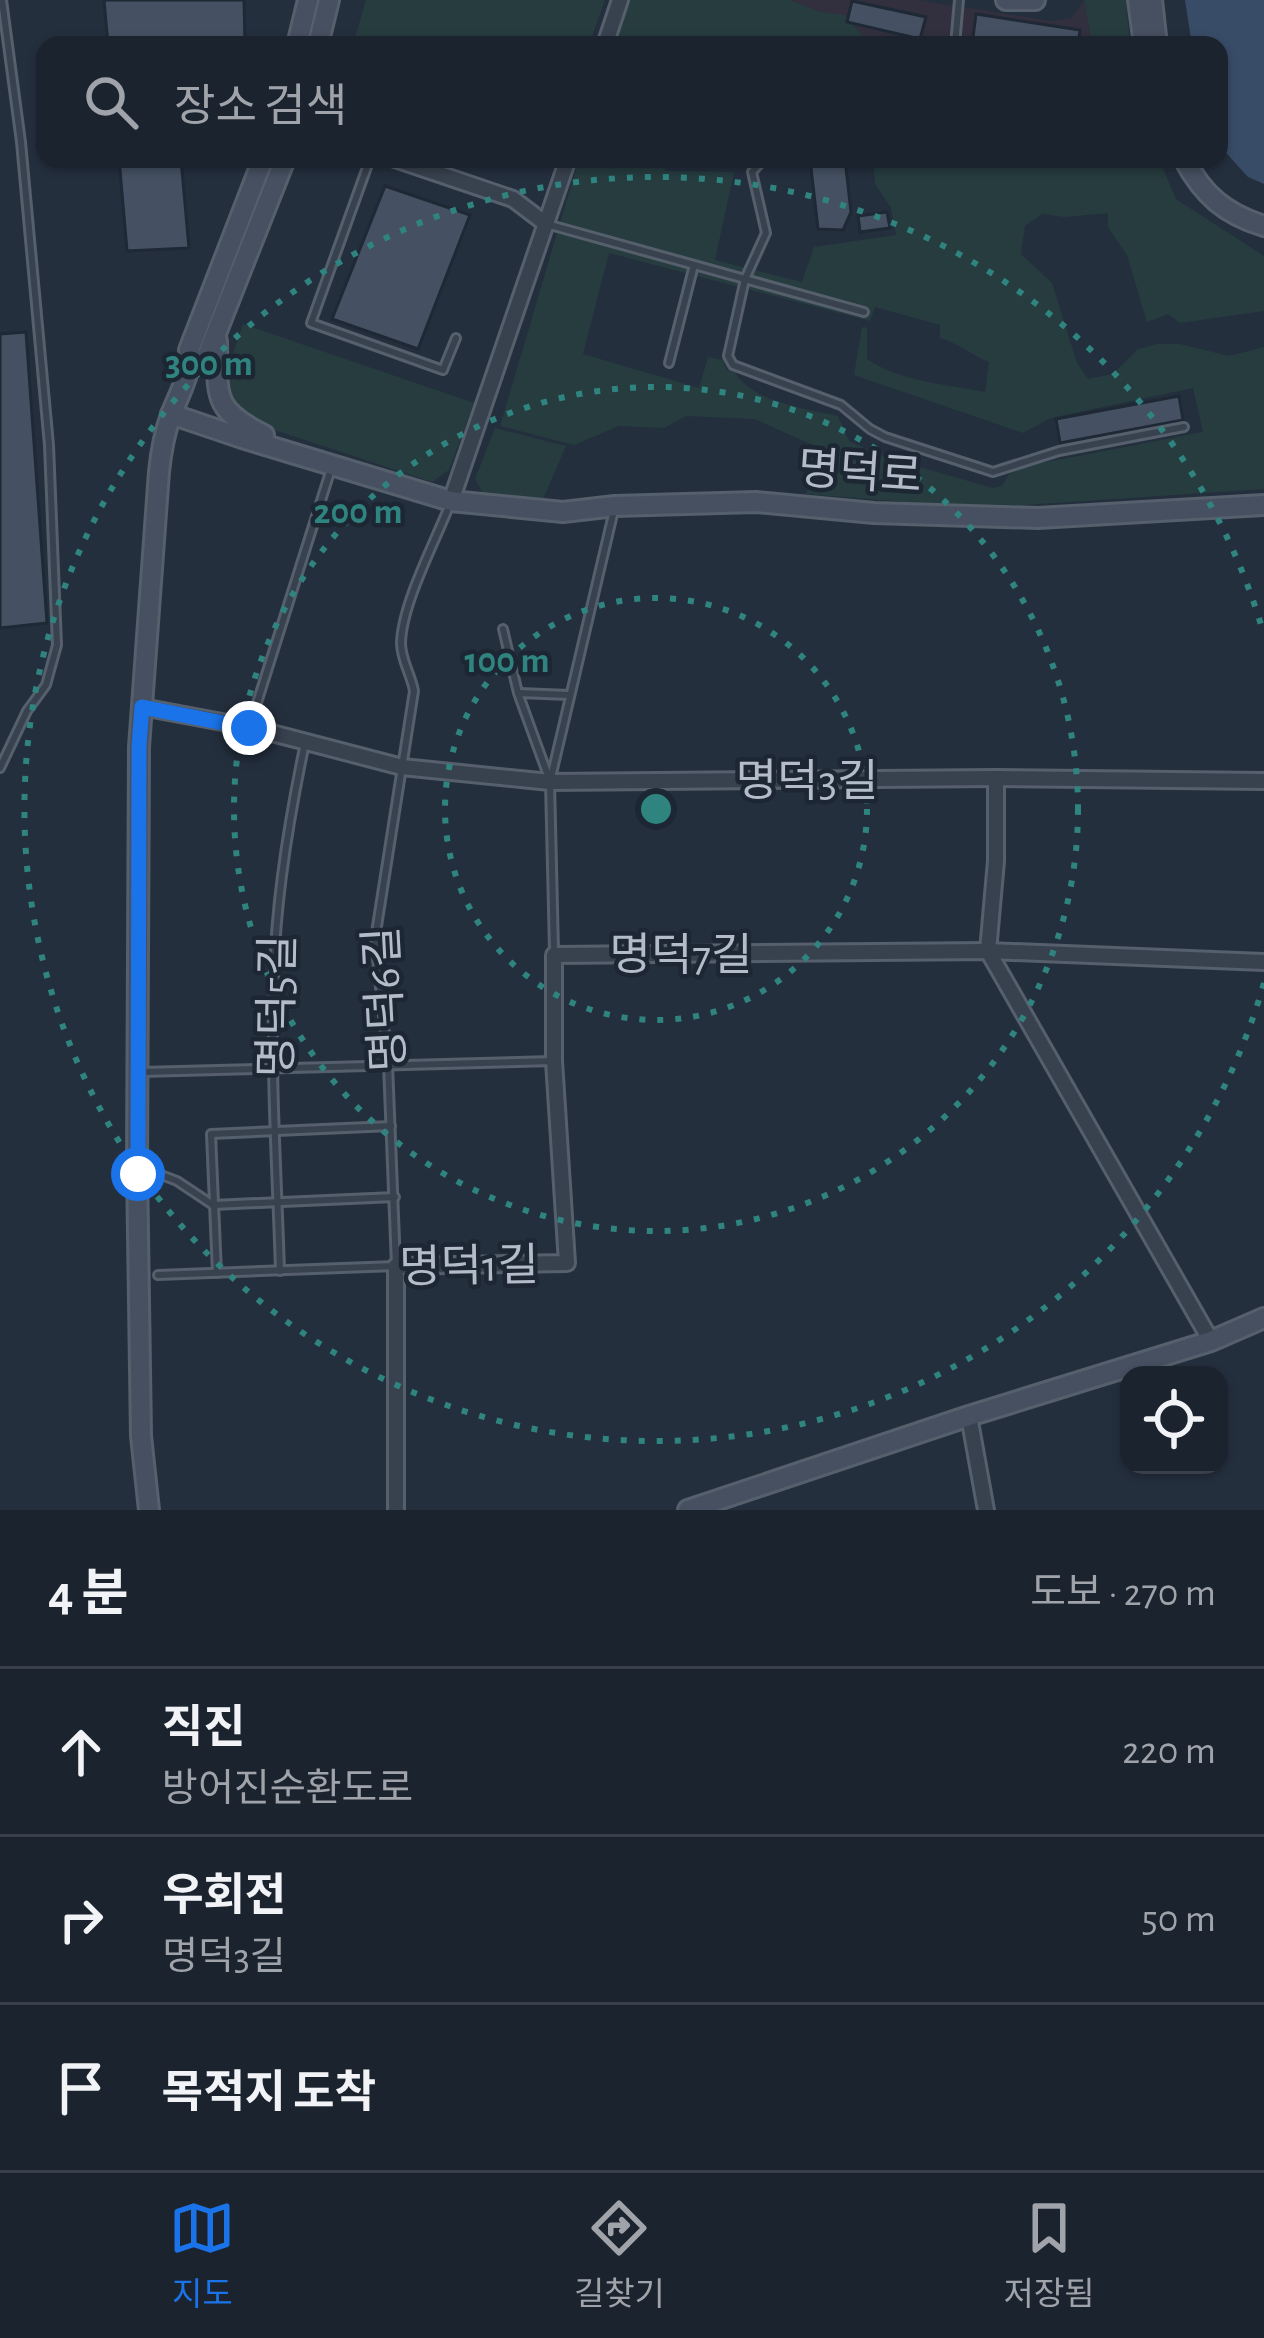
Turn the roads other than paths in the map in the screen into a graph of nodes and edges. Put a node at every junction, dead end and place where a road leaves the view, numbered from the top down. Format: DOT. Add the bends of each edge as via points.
graph roads {
  1 [pos="2,0"];
  2 [pos="308,0"];
  3 [pos="328,0"];
  4 [pos="620,0"];
  5 [pos="959,0"];
  6 [pos="1006,0"];
  7 [pos="1035,0"];
  8 [pos="1138,0"];
  9 [pos="1152,0"];
  10 [pos="299,36"];
  11 [pos="320,36"];
  12 [pos="608,36"];
  13 [pos="956,36"];
  14 [pos="1143,36"];
  15 [pos="1156,36"];
  16 [pos="260,168"];
  17 [pos="281,168"];
  18 [pos="367,168"];
  19 [pos="421,168"];
  20 [pos="565,168"];
  21 [pos="756,168"];
  22 [pos="1190,168"];
  23 [pos="546,224"];
  24 [pos="1264,226"];
  25 [pos="694,265"];
  26 [pos="745,279"];
  27 [pos="864,312"];
  28 [pos="216,333"];
  29 [pos="456,338"];
  30 [pos="669,363"];
  31 [pos="190,368"];
  32 [pos="171,414"];
  33 [pos="1184,428"];
  34 [pos="281,450"];
  35 [pos="332,466"];
  36 [pos="451,501"];
  37 [pos="1264,505"];
  38 [pos="615,506"];
  39 [pos="503,629"];
  40 [pos="518,693"];
  41 [pos="569,695"];
  42 [pos="142,707"];
  43 [pos="249,728"];
  44 [pos="305,743"];
  45 [pos="402,767"];
  46 [pos="0,768"];
  47 [pos="996,778"];
  48 [pos="1264,781"];
  49 [pos="550,782"];
  50 [pos="988,951"];
  51 [pos="554,955"];
  52 [pos="1264,962"];
  53 [pos="554,1061"];
  54 [pos="388,1064"];
  55 [pos="272,1069"];
  56 [pos="137,1072"];
  57 [pos="391,1126"];
  58 [pos="276,1131"];
  59 [pos="137,1166"];
  60 [pos="394,1197"];
  61 [pos="278,1201"];
  62 [pos="213,1205"];
  63 [pos="396,1266"];
  64 [pos="280,1270"];
  65 [pos="218,1273"];
  66 [pos="158,1275"];
  67 [pos="1264,1318"];
  68 [pos="1211,1341"];
  69 [pos="970,1416"];
  70 [pos="149,1510"];
  71 [pos="396,1510"];
  72 [pos="688,1510"];
  73 [pos="986,1510"];
  1 -- 46 [label="lane" via="50,445 57,645 46,685"];
  2 -- 10 [label="main road"];
  3 -- 11 [label="main road"];
  4 -- 12 [label="street"];
  5 -- 13 [label="lane"];
  6 -- 7 [label="main road"];
  8 -- 14 [label="main road"];
  9 -- 15 [label="main road"];
  16 -- 31 [label="main road" via="189,350"];
  17 -- 28 [label="main road"];
  18 -- 29 [label="lane" via="311,323 443,370"];
  19 -- 23 [label="street" via="513,200"];
  20 -- 23 [label="street"];
  21 -- 26 [label="lane" via="766,233"];
  22 -- 24 [label="main road" via="1205,193"];
  23 -- 25 [label="lane"];
  23 -- 36 [label="street"];
  25 -- 26 [label="lane"];
  25 -- 30 [label="lane"];
  26 -- 27 [label="lane"];
  26 -- 33 [label="lane" via="728,356 733,365 842,405 885,436 992,472"];
  28 -- 31 [label="main road" via="207,356"];
  28 -- 34 [label="main road" via="224,406"];
  31 -- 32 [label="main road"];
  32 -- 34 [label="main road, 명덕로"];
  32 -- 42 [label="main road" via="159,472"];
  34 -- 35 [label="main road, 명덕로"];
  35 -- 36 [label="main road, 명덕로"];
  35 -- 43 [label="lane"];
  36 -- 38 [label="main road, 명덕로" via="563,512"];
  36 -- 45 [label="lane, 명덕6길" via="404,619 403,658 414,691"];
  37 -- 38 [label="main road, 명덕로" via="1038,518 756,502"];
  38 -- 41 [label="lane, 명덕7길"];
  39 -- 40 [label="lane"];
  40 -- 41 [label="lane"];
  40 -- 49 [label="lane"];
  41 -- 49 [label="lane, 명덕7길"];
  42 -- 43 [label="street, 명덕3길"];
  42 -- 56 [label="main road"];
  43 -- 44 [label="street, 명덕3길"];
  44 -- 45 [label="street, 명덕3길"];
  44 -- 55 [label="lane, 명덕5길" via="282,876"];
  45 -- 49 [label="street, 명덕3길"];
  45 -- 54 [label="lane, 명덕6길" via="375,939"];
  47 -- 48 [label="street, 명덕3길"];
  47 -- 49 [label="street, 명덕3길"];
  47 -- 50 [label="street"];
  49 -- 51 [label="lane, 명덕7길"];
  50 -- 51 [label="street, 명덕7길"];
  50 -- 52 [label="street, 명덕7길"];
  50 -- 68 [label="street"];
  51 -- 53 [label="street, 명덕1길"];
  53 -- 54 [label="lane"];
  53 -- 63 [label="street, 명덕1길" via="567,1263"];
  54 -- 55 [label="lane"];
  54 -- 57 [label="lane, 명덕6길"];
  55 -- 56 [label="lane"];
  55 -- 58 [label="lane, 명덕5길"];
  56 -- 59 [label="main road"];
  57 -- 58 [label="lane"];
  57 -- 60 [label="lane, 명덕6길"];
  58 -- 61 [label="lane, 명덕5길"];
  58 -- 62 [label="lane" via="212,1134"];
  59 -- 62 [label="lane"];
  59 -- 70 [label="main road"];
  60 -- 61 [label="lane"];
  60 -- 63 [label="lane, 명덕6길"];
  61 -- 62 [label="lane"];
  61 -- 64 [label="lane, 명덕5길"];
  62 -- 65 [label="lane"];
  63 -- 64 [label="lane, 명덕1길"];
  63 -- 71 [label="street, 명덕6길"];
  64 -- 65 [label="lane, 명덕1길"];
  65 -- 66 [label="lane, 명덕1길"];
  67 -- 68 [label="main road"];
  68 -- 69 [label="main road"];
  69 -- 72 [label="main road"];
  69 -- 73 [label="street"];
}
